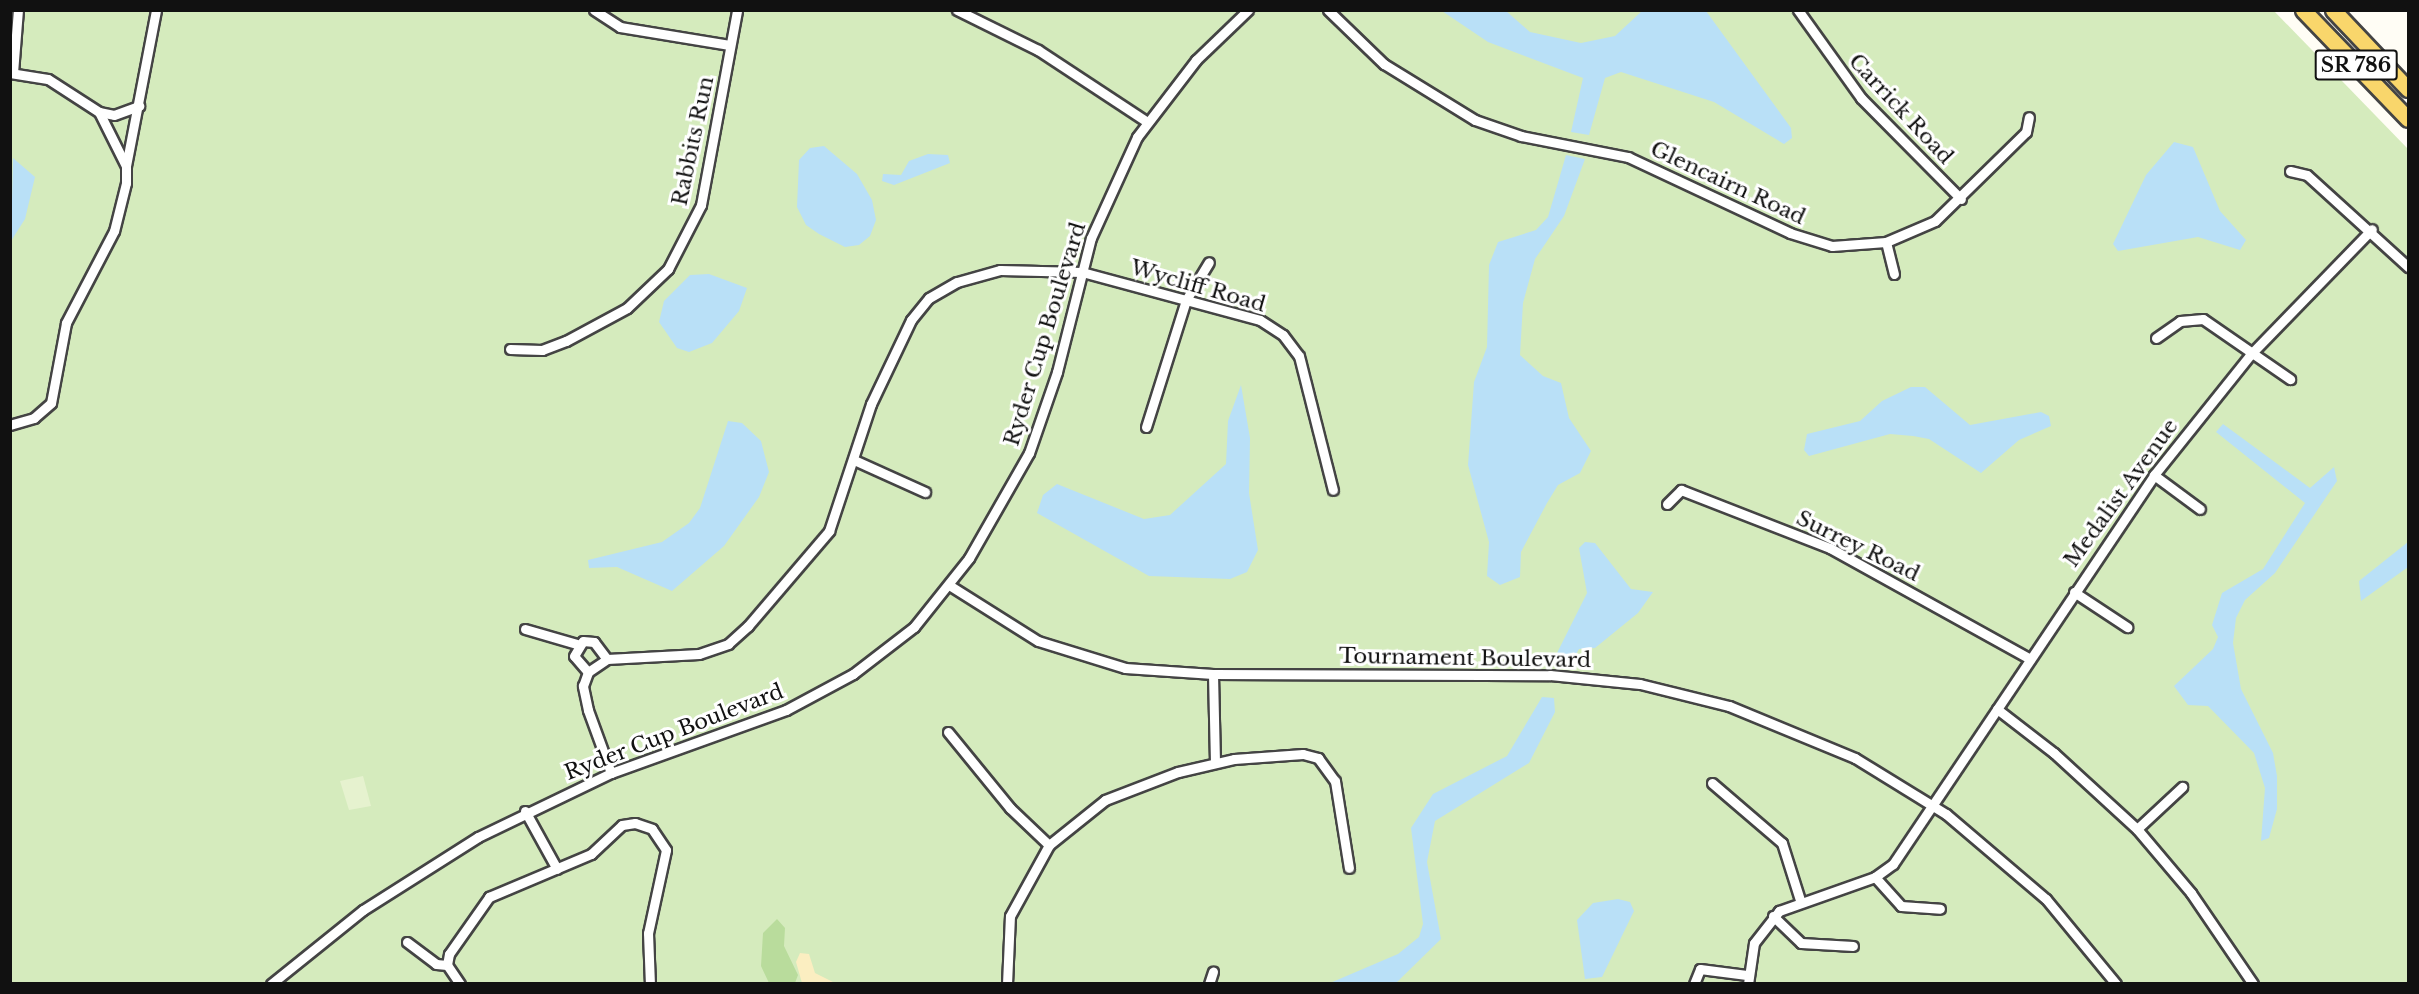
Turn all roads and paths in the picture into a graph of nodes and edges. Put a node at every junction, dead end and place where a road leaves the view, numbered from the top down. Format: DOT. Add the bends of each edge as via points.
graph roads {
  1 [pos="18,10"];
  2 [pos="156,10"];
  3 [pos="594,10"];
  4 [pos="737,10"];
  5 [pos="957,10"];
  6 [pos="1248,10"];
  7 [pos="1328,10"];
  8 [pos="1798,10"];
  9 [pos="2303,10"];
  10 [pos="2333,10"];
  11 [pos="730,45"];
  12 [pos="12,73"];
  13 [pos="2409,89"];
  14 [pos="139,106"];
  15 [pos="99,112"];
  16 [pos="2029,117"];
  17 [pos="2409,119"];
  18 [pos="1147,122"];
  19 [pos="126,166"];
  20 [pos="2290,171"];
  21 [pos="1961,199"];
  22 [pos="2372,229"];
  23 [pos="1886,242"];
  24 [pos="1209,262"];
  25 [pos="2409,267"];
  26 [pos="1082,272"];
  27 [pos="1894,274"];
  28 [pos="1185,300"];
  29 [pos="2156,338"];
  30 [pos="510,349"];
  31 [pos="2250,356"];
  32 [pos="2290,379"];
  33 [pos="10,424"];
  34 [pos="1146,427"];
  35 [pos="854,460"];
  36 [pos="2154,475"];
  37 [pos="1333,490"];
  38 [pos="925,492"];
  39 [pos="1667,504"];
  40 [pos="2200,509"];
  41 [pos="950,585"];
  42 [pos="2074,592"];
  43 [pos="2127,627"];
  44 [pos="525,629"];
  45 [pos="580,645"];
  46 [pos="607,658"];
  47 [pos="2030,659"];
  48 [pos="588,672"];
  49 [pos="1213,674"];
  50 [pos="1997,709"];
  51 [pos="948,732"];
  52 [pos="1215,762"];
  53 [pos="611,773"];
  54 [pos="1712,783"];
  55 [pos="2182,787"];
  56 [pos="1934,805"];
  57 [pos="525,811"];
  58 [pos="2137,829"];
  59 [pos="1049,845"];
  60 [pos="1349,868"];
  61 [pos="556,869"];
  62 [pos="1875,878"];
  63 [pos="1800,900"];
  64 [pos="1940,909"];
  65 [pos="1773,916"];
  66 [pos="407,942"];
  67 [pos="1854,946"];
  68 [pos="447,965"];
  69 [pos="1213,972"];
  70 [pos="1748,979"];
  71 [pos="270,984"];
  72 [pos="460,984"];
  73 [pos="650,984"];
  74 [pos="1007,984"];
  75 [pos="1209,984"];
  76 [pos="1694,984"];
  77 [pos="2116,984"];
  78 [pos="2253,984"];
  1 -- 12 [label="street"];
  2 -- 14 [label="street"];
  3 -- 11 [label="street" via="620,27"];
  4 -- 11 [label="street, Rabbits Run"];
  5 -- 18 [label="street" via="1038,50"];
  6 -- 18 [label="street, Ryder Cup Boulevard" via="1196,60"];
  7 -- 23 [label="street, Glencairn Road" via="1384,64 1475,120 1656,166 1817,243"];
  8 -- 21 [label="street, Carrick Road" via="1861,98"];
  9 -- 17 [label="main road, SR 786"];
  10 -- 13 [label="main road, SR 786"];
  11 -- 30 [label="street, Rabbits Run" via="700,205 668,269 627,308 566,341 542,350"];
  12 -- 15 [label="street" via="55,83"];
  14 -- 15 [label="street" via="114,115"];
  14 -- 19 [label="street"];
  15 -- 19 [label="street"];
  16 -- 21 [label="street, Glencairn Road" via="2026,132"];
  18 -- 26 [label="street, Ryder Cup Boulevard" via="1091,238"];
  19 -- 33 [label="street" via="114,231 66,323 54,396 41,413"];
  20 -- 22 [label="street" via="2307,175 2348,215"];
  21 -- 23 [label="street, Glencairn Road" via="1935,221"];
  22 -- 25 [label="street"];
  22 -- 31 [label="street, Medalist Avenue"];
  23 -- 27 [label="street"];
  24 -- 28 [label="street"];
  26 -- 28 [label="street, Wycliff Road"];
  26 -- 35 [label="street, Wycliff Road" via="1000,270 957,282 929,298 911,320 871,404"];
  26 -- 41 [label="street, Ryder Cup Boulevard" via="1057,372 1029,453 993,521"];
  28 -- 34 [label="street"];
  28 -- 37 [label="street, Wycliff Road" via="1260,320 1291,345 1314,408"];
  29 -- 31 [label="street" via="2180,321 2203,319"];
  31 -- 32 [label="street"];
  31 -- 36 [label="street, Medalist Avenue"];
  35 -- 38 [label="street"];
  35 -- 46 [label="street, Wycliff Road" via="829,531 735,638 685,657"];
  36 -- 40 [label="street"];
  36 -- 42 [label="street, Medalist Avenue"];
  39 -- 47 [label="street, Surrey Road" via="1681,490 1830,548"];
  41 -- 49 [label="street, Tournament Boulevard" via="1011,626 1066,652 1125,668"];
  41 -- 53 [label="street, Ryder Cup Boulevard" via="893,646 815,695 767,719"];
  42 -- 43 [label="street"];
  42 -- 47 [label="street, Medalist Avenue"];
  44 -- 45 [label="street"];
  45 -- 46 [label="street" via="594,642"];
  45 -- 48 [label="street" via="574,656"];
  46 -- 48 [label="street"];
  47 -- 50 [label="street, Medalist Avenue"];
  48 -- 53 [label="street" via="583,686 588,710"];
  49 -- 52 [label="street"];
  49 -- 56 [label="street, Tournament Boulevard" via="1550,675 1640,684 1778,723 1855,758"];
  50 -- 56 [label="street, Medalist Avenue"];
  50 -- 58 [label="street" via="2054,753"];
  51 -- 59 [label="street" via="1010,808"];
  52 -- 59 [label="street" via="1105,800"];
  52 -- 60 [label="street" via="1303,754 1325,762 1335,781"];
  53 -- 57 [label="street, Ryder Cup Boulevard"];
  54 -- 63 [label="street" via="1782,843"];
  55 -- 58 [label="street"];
  56 -- 62 [label="street, Medalist Avenue" via="1893,864"];
  56 -- 77 [label="street, Tournament Boulevard" via="2046,899"];
  57 -- 61 [label="street"];
  57 -- 71 [label="street, Ryder Cup Boulevard" via="363,910"];
  58 -- 78 [label="street" via="2191,893"];
  59 -- 74 [label="street" via="1028,874 1010,916"];
  61 -- 68 [label="street" via="489,897 459,936"];
  61 -- 73 [label="street" via="591,854 622,825 646,825 659,835 666,850 648,933"];
  62 -- 63 [label="street"];
  62 -- 64 [label="street" via="1901,906"];
  63 -- 65 [label="street"];
  65 -- 67 [label="street" via="1801,943"];
  65 -- 70 [label="street" via="1754,943"];
  66 -- 68 [label="street" via="436,964"];
  68 -- 72 [label="street"];
  69 -- 75 [label="street"];
  70 -- 76 [label="street" via="1700,969"];
}
